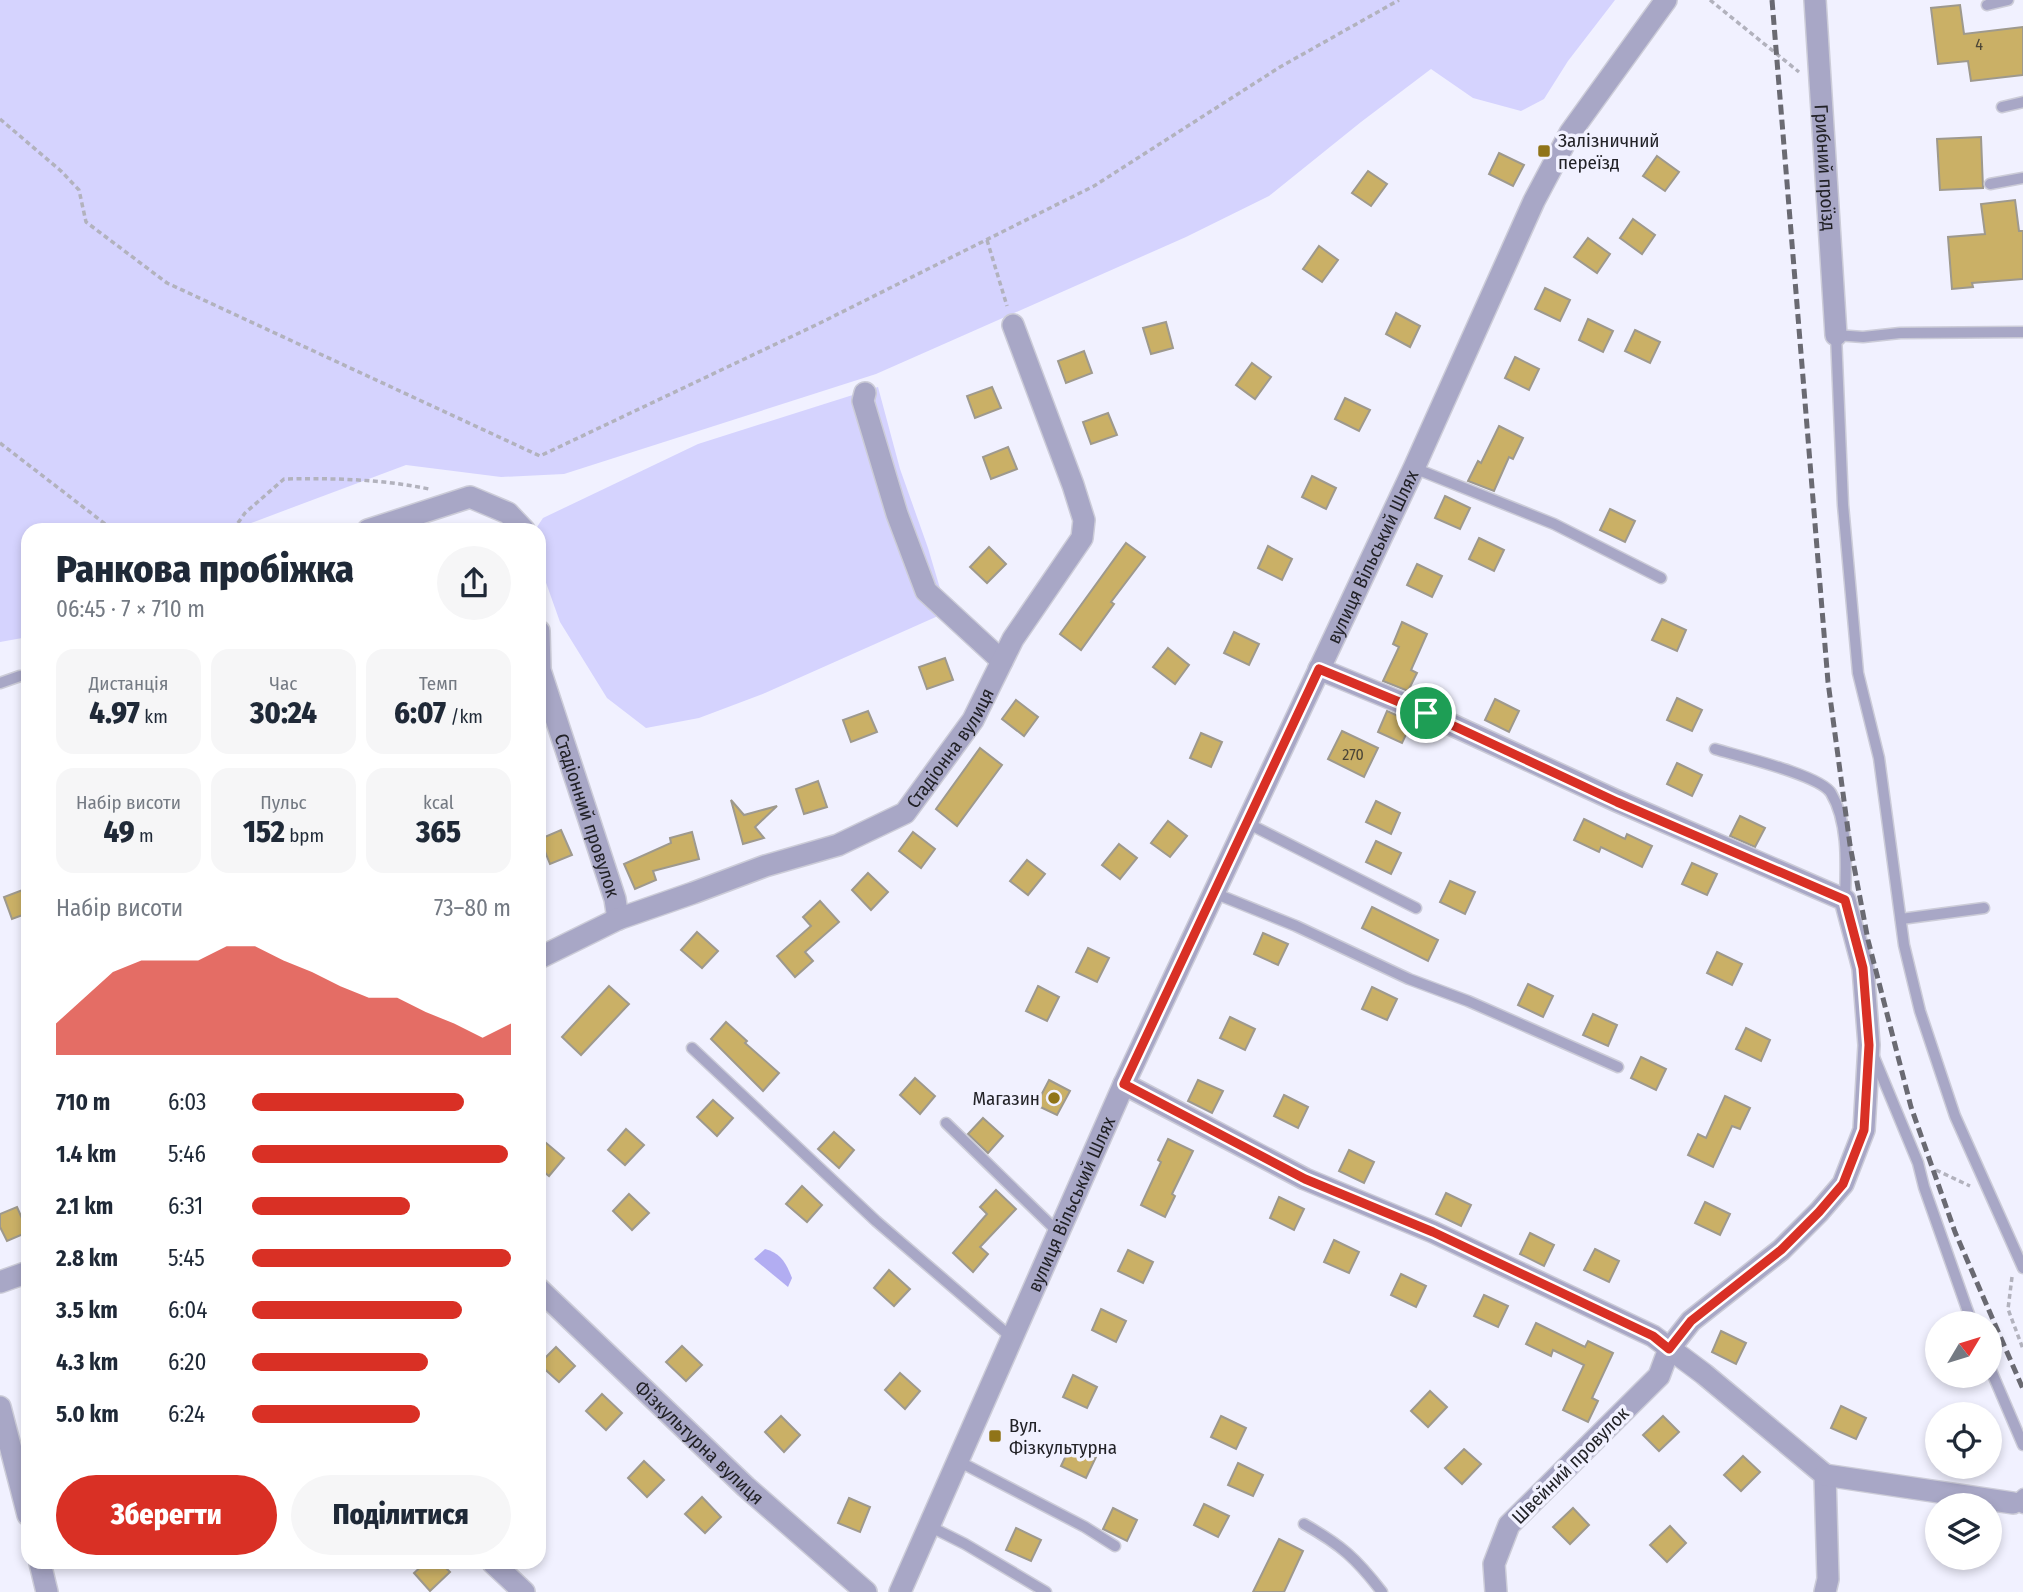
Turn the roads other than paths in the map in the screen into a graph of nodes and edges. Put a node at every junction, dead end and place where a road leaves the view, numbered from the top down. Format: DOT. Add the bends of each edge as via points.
graph roads {
  1 [pos="1666,0"];
  2 [pos="1815,0"];
  3 [pos="2008,0"];
  4 [pos="1987,5"];
  5 [pos="2023,102"];
  6 [pos="2003,107"];
  7 [pos="2023,178"];
  8 [pos="1990,184"];
  9 [pos="1013,325"];
  10 [pos="2023,332"];
  11 [pos="1836,335"];
  12 [pos="865,393"];
  13 [pos="1414,468"];
  14 [pos="389,523"];
  15 [pos="517,523"];
  16 [pos="1661,578"];
  17 [pos="1002,661"];
  18 [pos="1319,669"];
  19 [pos="20,676"];
  20 [pos="0,683"];
  21 [pos="546,688"];
  22 [pos="1715,749"];
  23 [pos="1247,823"];
  24 [pos="1214,893"];
  25 [pos="1845,900"];
  26 [pos="1416,908"];
  27 [pos="1984,908"];
  28 [pos="618,919"];
  29 [pos="1901,919"];
  30 [pos="546,955"];
  31 [pos="1869,1045"];
  32 [pos="692,1048"];
  33 [pos="1618,1067"];
  34 [pos="1124,1084"];
  35 [pos="946,1123"];
  36 [pos="1058,1233"];
  37 [pos="2023,1268"];
  38 [pos="21,1274"];
  39 [pos="0,1282"];
  40 [pos="546,1296"];
  41 [pos="1968,1311"];
  42 [pos="1012,1338"];
  43 [pos="1669,1349"];
  44 [pos="1999,1388"];
  45 [pos="0,1406"];
  46 [pos="2023,1445"];
  47 [pos="958,1461"];
  48 [pos="1825,1475"];
  49 [pos="21,1488"];
  50 [pos="2020,1502"];
  51 [pos="1304,1524"];
  52 [pos="929,1526"];
  53 [pos="1115,1546"];
  54 [pos="41,1569"];
  55 [pos="499,1569"];
  56 [pos="47,1592"];
  57 [pos="524,1592"];
  58 [pos="866,1592"];
  59 [pos="900,1592"];
  60 [pos="1045,1592"];
  61 [pos="1382,1592"];
  62 [pos="1496,1592"];
  63 [pos="1825,1592"];
  1 -- 13 [label="street, вулиця Вільський Шлях" via="1599,89 1554,160"];
  2 -- 11 [label="street, Грибний проїзд"];
  3 -- 4 [label="lane"];
  5 -- 6 [label="lane"];
  7 -- 8 [label="lane"];
  9 -- 17 [label="street, Стадіонна вулиця" via="1084,520 1082,538"];
  10 -- 11 [label="lane"];
  11 -- 29 [label="lane" via="1843,505 1858,673 1880,758"];
  12 -- 17 [label="street" via="863,401 897,514 926,591"];
  13 -- 16 [label="lane" via="1554,524"];
  13 -- 18 [label="street, вулиця Вільський Шлях"];
  14 -- 15 [label="street" via="470,496 508,513"];
  17 -- 28 [label="street, Стадіонна вулиця" via="973,720 905,813 838,845"];
  18 -- 23 [label="street, вулиця Вільський Шлях"];
  18 -- 25 [label="street"];
  19 -- 20 [label="lane"];
  21 -- 28 [label="street, Стадіонний провулок"];
  22 -- 25 [label="lane" via="1809,778 1830,791 1841,817 1847,863"];
  23 -- 24 [label="street, вулиця Вільський Шлях"];
  23 -- 26 [label="lane"];
  24 -- 33 [label="lane"];
  24 -- 34 [label="street, вулиця Вільський Шлях"];
  25 -- 31 [label="street, Швейний провулок" via="1863,968"];
  27 -- 29 [label="lane"];
  28 -- 30 [label="street, Стадіонна вулиця"];
  29 -- 37 [label="lane" via="1920,1011 1955,1116"];
  31 -- 41 [label="lane" via="1918,1163"];
  31 -- 43 [label="street, Швейний провулок" via="1864,1130 1843,1184 1781,1250 1691,1321"];
  32 -- 42 [label="lane" via="876,1221"];
  34 -- 36 [label="street, вулиця Вільський Шлях"];
  34 -- 43 [label="street" via="1305,1179 1433,1232 1653,1336"];
  35 -- 36 [label="lane"];
  36 -- 42 [label="street, вулиця Вільський Шлях"];
  38 -- 39 [label="street"];
  40 -- 58 [label="street, Фізкультурна вулиця" via="746,1487"];
  42 -- 47 [label="street, вулиця Вільський Шлях"];
  43 -- 48 [label="street"];
  43 -- 62 [label="street, Швейний провулок" via="1659,1377 1509,1525 1494,1564"];
  44 -- 46 [label="lane"];
  45 -- 49 [label="street"];
  47 -- 52 [label="street, вулиця Вільський Шлях"];
  47 -- 53 [label="lane"];
  48 -- 50 [label="street"];
  48 -- 63 [label="street"];
  51 -- 61 [label="lane" via="1336,1541"];
  52 -- 59 [label="street, вулиця Вільський Шлях"];
  52 -- 60 [label="lane"];
  54 -- 56 [label="street"];
  55 -- 57 [label="street"];
}
